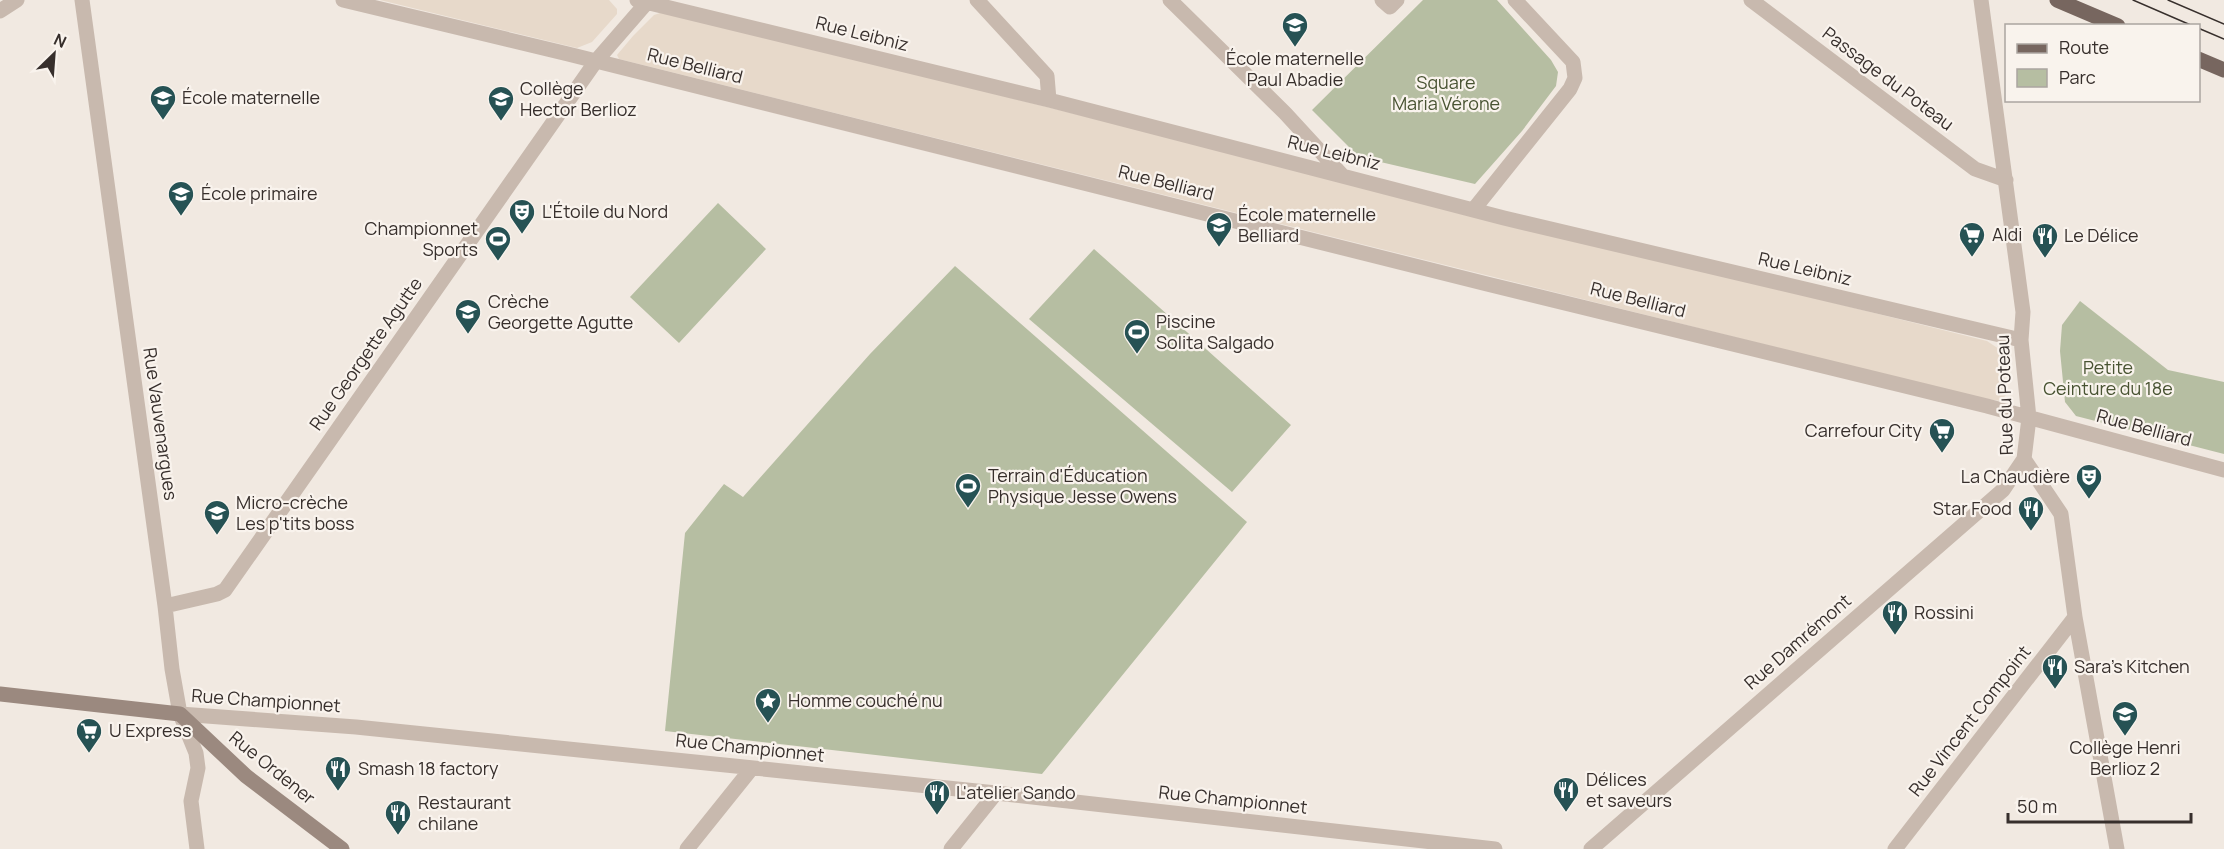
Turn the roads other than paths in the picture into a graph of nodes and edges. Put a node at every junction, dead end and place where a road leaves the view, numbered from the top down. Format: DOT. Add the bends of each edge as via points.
graph roads {
  1 [pos="17,0"];
  2 [pos="82,0"];
  3 [pos="343,0"];
  4 [pos="977,0"];
  5 [pos="1170,0"];
  6 [pos="1515,0"];
  7 [pos="1751,0"];
  8 [pos="1981,0"];
  9 [pos="2057,0"];
  10 [pos="644,1"];
  11 [pos="0,11"];
  12 [pos="2113,24"];
  13 [pos="2200,59"];
  14 [pos="596,61"];
  15 [pos="2224,70"];
  16 [pos="1048,100"];
  17 [pos="1342,175"];
  18 [pos="2006,180"];
  19 [pos="1474,209"];
  20 [pos="2021,340"];
  21 [pos="2029,418"];
  22 [pos="2024,459"];
  23 [pos="2224,470"];
  24 [pos="165,606"];
  25 [pos="2075,617"];
  26 [pos="0,694"];
  27 [pos="180,714"];
  28 [pos="752,768"];
  29 [pos="996,793"];
  30 [pos="196,849"];
  31 [pos="342,849"];
  32 [pos="687,849"];
  33 [pos="951,849"];
  34 [pos="1495,849"];
  35 [pos="1591,849"];
  36 [pos="1895,849"];
  37 [pos="2117,849"];
  1 -- 11 [label="street"];
  2 -- 24 [label="street, Rue Vauvenargues"];
  3 -- 14 [label="street, Rue Belliard"];
  4 -- 16 [label="street" via="1047,76"];
  5 -- 17 [label="street"];
  6 -- 19 [label="street" via="1573,62 1575,78"];
  7 -- 18 [label="street, Passage du Poteau" via="1975,170"];
  8 -- 18 [label="street, Rue du Poteau"];
  9 -- 12 [label="main road"];
  10 -- 14 [label="street, Rue Georgette Agutte"];
  10 -- 16 [label="street, Rue Leibniz"];
  13 -- 15 [label="main road"];
  14 -- 21 [label="street, Rue Belliard"];
  14 -- 24 [label="street, Rue Georgette Agutte" via="225,590"];
  16 -- 17 [label="street, Rue Leibniz"];
  17 -- 19 [label="street, Rue Leibniz"];
  18 -- 20 [label="street, Rue du Poteau" via="2023,312"];
  19 -- 20 [label="street, Rue Leibniz"];
  20 -- 21 [label="street, Rue du Poteau"];
  21 -- 22 [label="street, Rue du Poteau"];
  21 -- 23 [label="street, Rue Belliard"];
  22 -- 25 [label="street, Rue du Poteau" via="2061,514"];
  22 -- 35 [label="street, Rue Damrémont" via="2003,490"];
  24 -- 27 [label="street, Rue Vauvenargues"];
  25 -- 36 [label="street, Rue Vincent Compoint"];
  25 -- 37 [label="street, Rue du Poteau"];
  26 -- 27 [label="main road, Rue Championnet"];
  27 -- 28 [label="street, Rue Championnet" via="356,727"];
  27 -- 30 [label="street, Rue Vauvenargues" via="198,768 191,801"];
  27 -- 31 [label="main road, Rue Ordener" via="246,776"];
  28 -- 29 [label="street, Rue Championnet"];
  28 -- 32 [label="street"];
  29 -- 33 [label="street"];
  29 -- 34 [label="street, Rue Championnet"];
}
